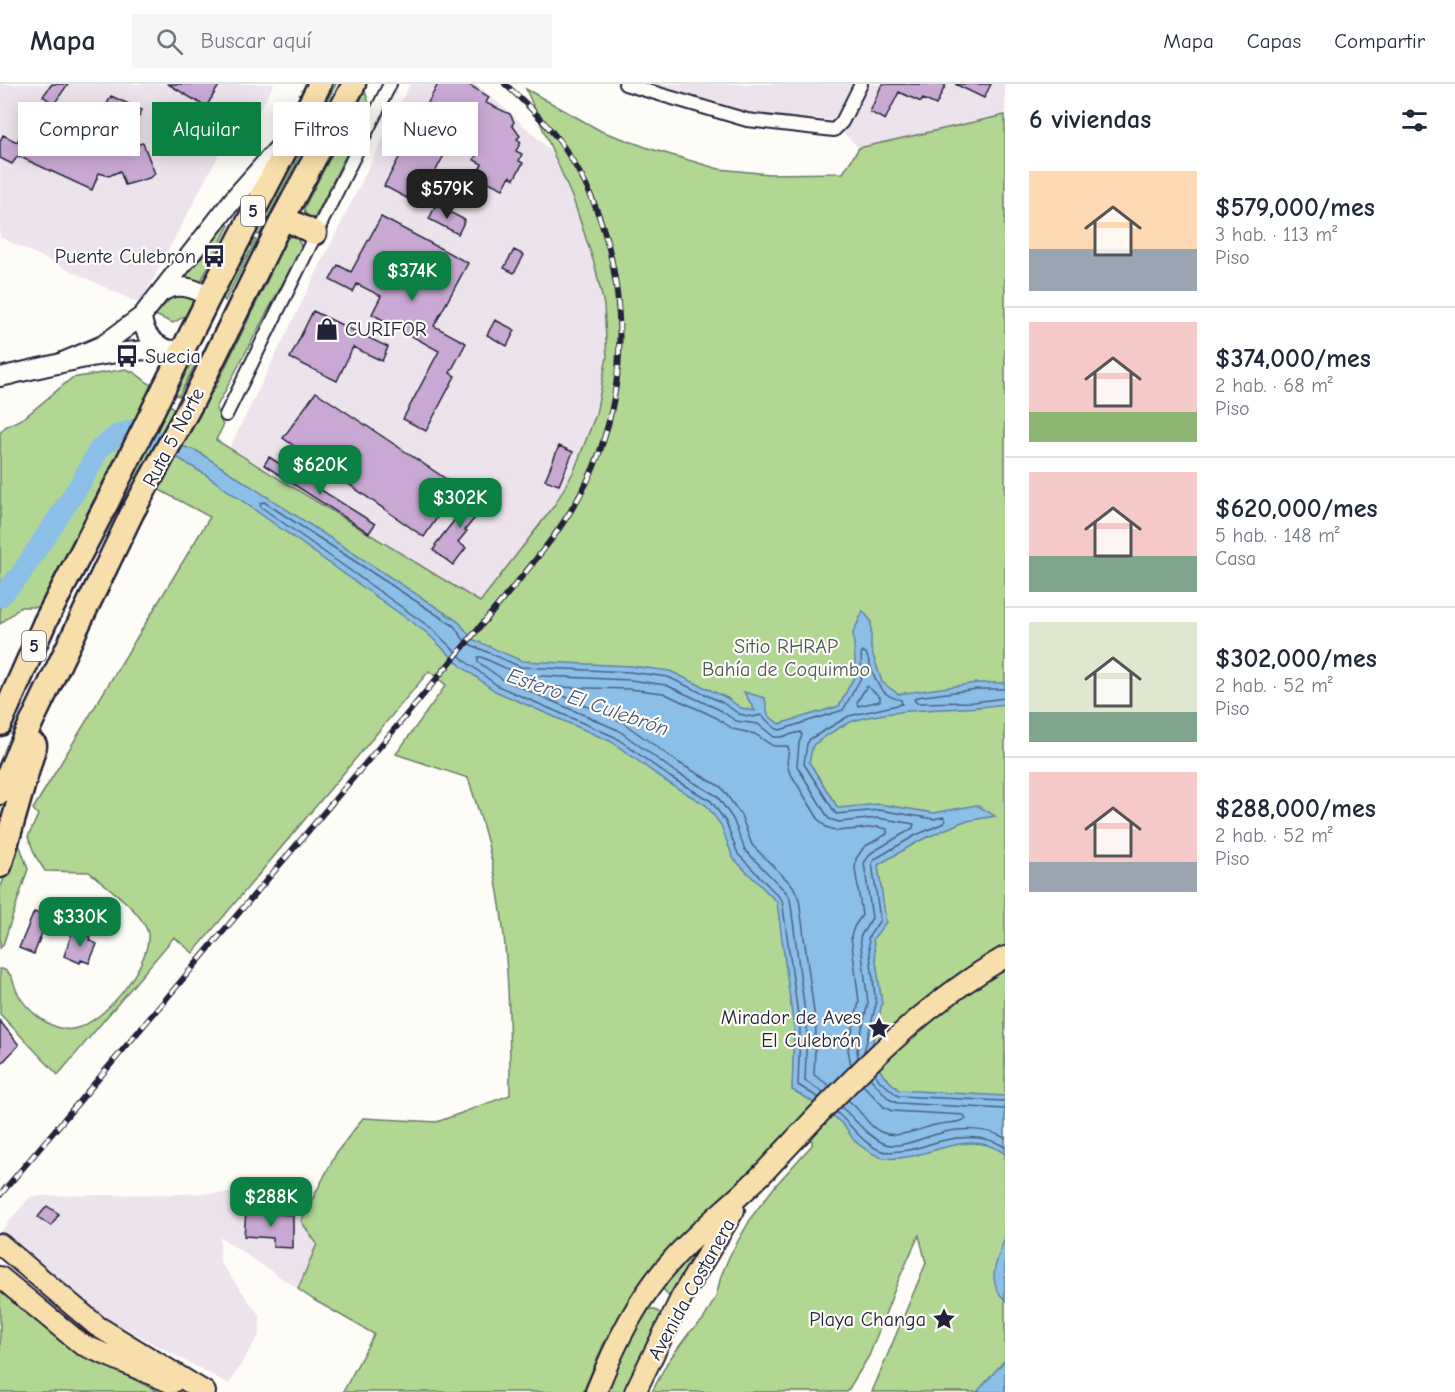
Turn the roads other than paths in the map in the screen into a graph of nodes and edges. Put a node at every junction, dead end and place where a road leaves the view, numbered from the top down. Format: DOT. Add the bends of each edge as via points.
graph roads {
  1 [pos="320,84"];
  2 [pos="354,84"];
  3 [pos="390,84"];
  4 [pos="625,84"];
  5 [pos="861,84"];
  6 [pos="311,102"];
  7 [pos="273,154"];
  8 [pos="282,156"];
  9 [pos="283,218"];
  10 [pos="315,233"];
  11 [pos="159,294"];
  12 [pos="209,297"];
  13 [pos="142,316"];
  14 [pos="223,339"];
  15 [pos="174,350"];
  16 [pos="58,364"];
  17 [pos="0,377"];
  18 [pos="226,415"];
  19 [pos="71,570"];
  20 [pos="66,650"];
  21 [pos="0,685"];
  22 [pos="0,724"];
  23 [pos="0,793"];
  24 [pos="0,866"];
  25 [pos="1005,957"];
  26 [pos="750,1187"];
  27 [pos="0,1244"];
  28 [pos="0,1277"];
  29 [pos="639,1303"];
  30 [pos="667,1327"];
  31 [pos="194,1392"];
  32 [pos="205,1392"];
  33 [pos="596,1392"];
  34 [pos="635,1392"];
  1 -- 6 [label="highway, Ruta 5 Norte / 5"];
  2 -- 9 [label="highway, Ruta 5 Norte / 5"];
  3 -- 10 [label="street"];
  4 -- 5 [label="street" via="747,120 834,130"];
  7 -- 11 [label="main road"];
  8 -- 12 [label="highway, Ruta 5 Norte / 5"];
  9 -- 10 [label="highway"];
  9 -- 14 [label="highway, Ruta 5 Norte / 5"];
  10 -- 18 [label="street"];
  11 -- 12 [label="main road" via="186,286"];
  11 -- 13 [label="main road"];
  12 -- 14 [label="highway" via="221,312"];
  12 -- 15 [label="highway, Ruta 5 Norte / 5"];
  13 -- 15 [label="main road" via="147,335"];
  13 -- 16 [label="main road" via="103,345"];
  14 -- 15 [label="highway" via="203,352"];
  14 -- 20 [label="highway, Ruta 5 Norte / 5"];
  15 -- 16 [label="main road" via="133,351"];
  15 -- 19 [label="highway, Ruta 5 Norte / 5" via="165,388"];
  16 -- 17 [label="main road"];
  19 -- 21 [label="highway"];
  19 -- 22 [label="highway, Ruta 5 Norte / 5"];
  20 -- 23 [label="highway, Ruta 5 Norte / 5"];
  20 -- 24 [label="highway" via="29,760"];
  25 -- 26 [label="main road, Avenida Costanera" via="904,1029"];
  26 -- 29 [label="main road, Avenida Costanera" via="673,1259"];
  26 -- 30 [label="main road, Avenida Costanera" via="722,1228"];
  27 -- 32 [label="main road" via="98,1326"];
  28 -- 31 [label="main road" via="81,1344"];
  29 -- 30 [label="main road" via="654,1299 663,1304 669,1315"];
  29 -- 33 [label="main road, Avenida Costanera"];
  30 -- 34 [label="main road, Avenida Costanera"];
}
